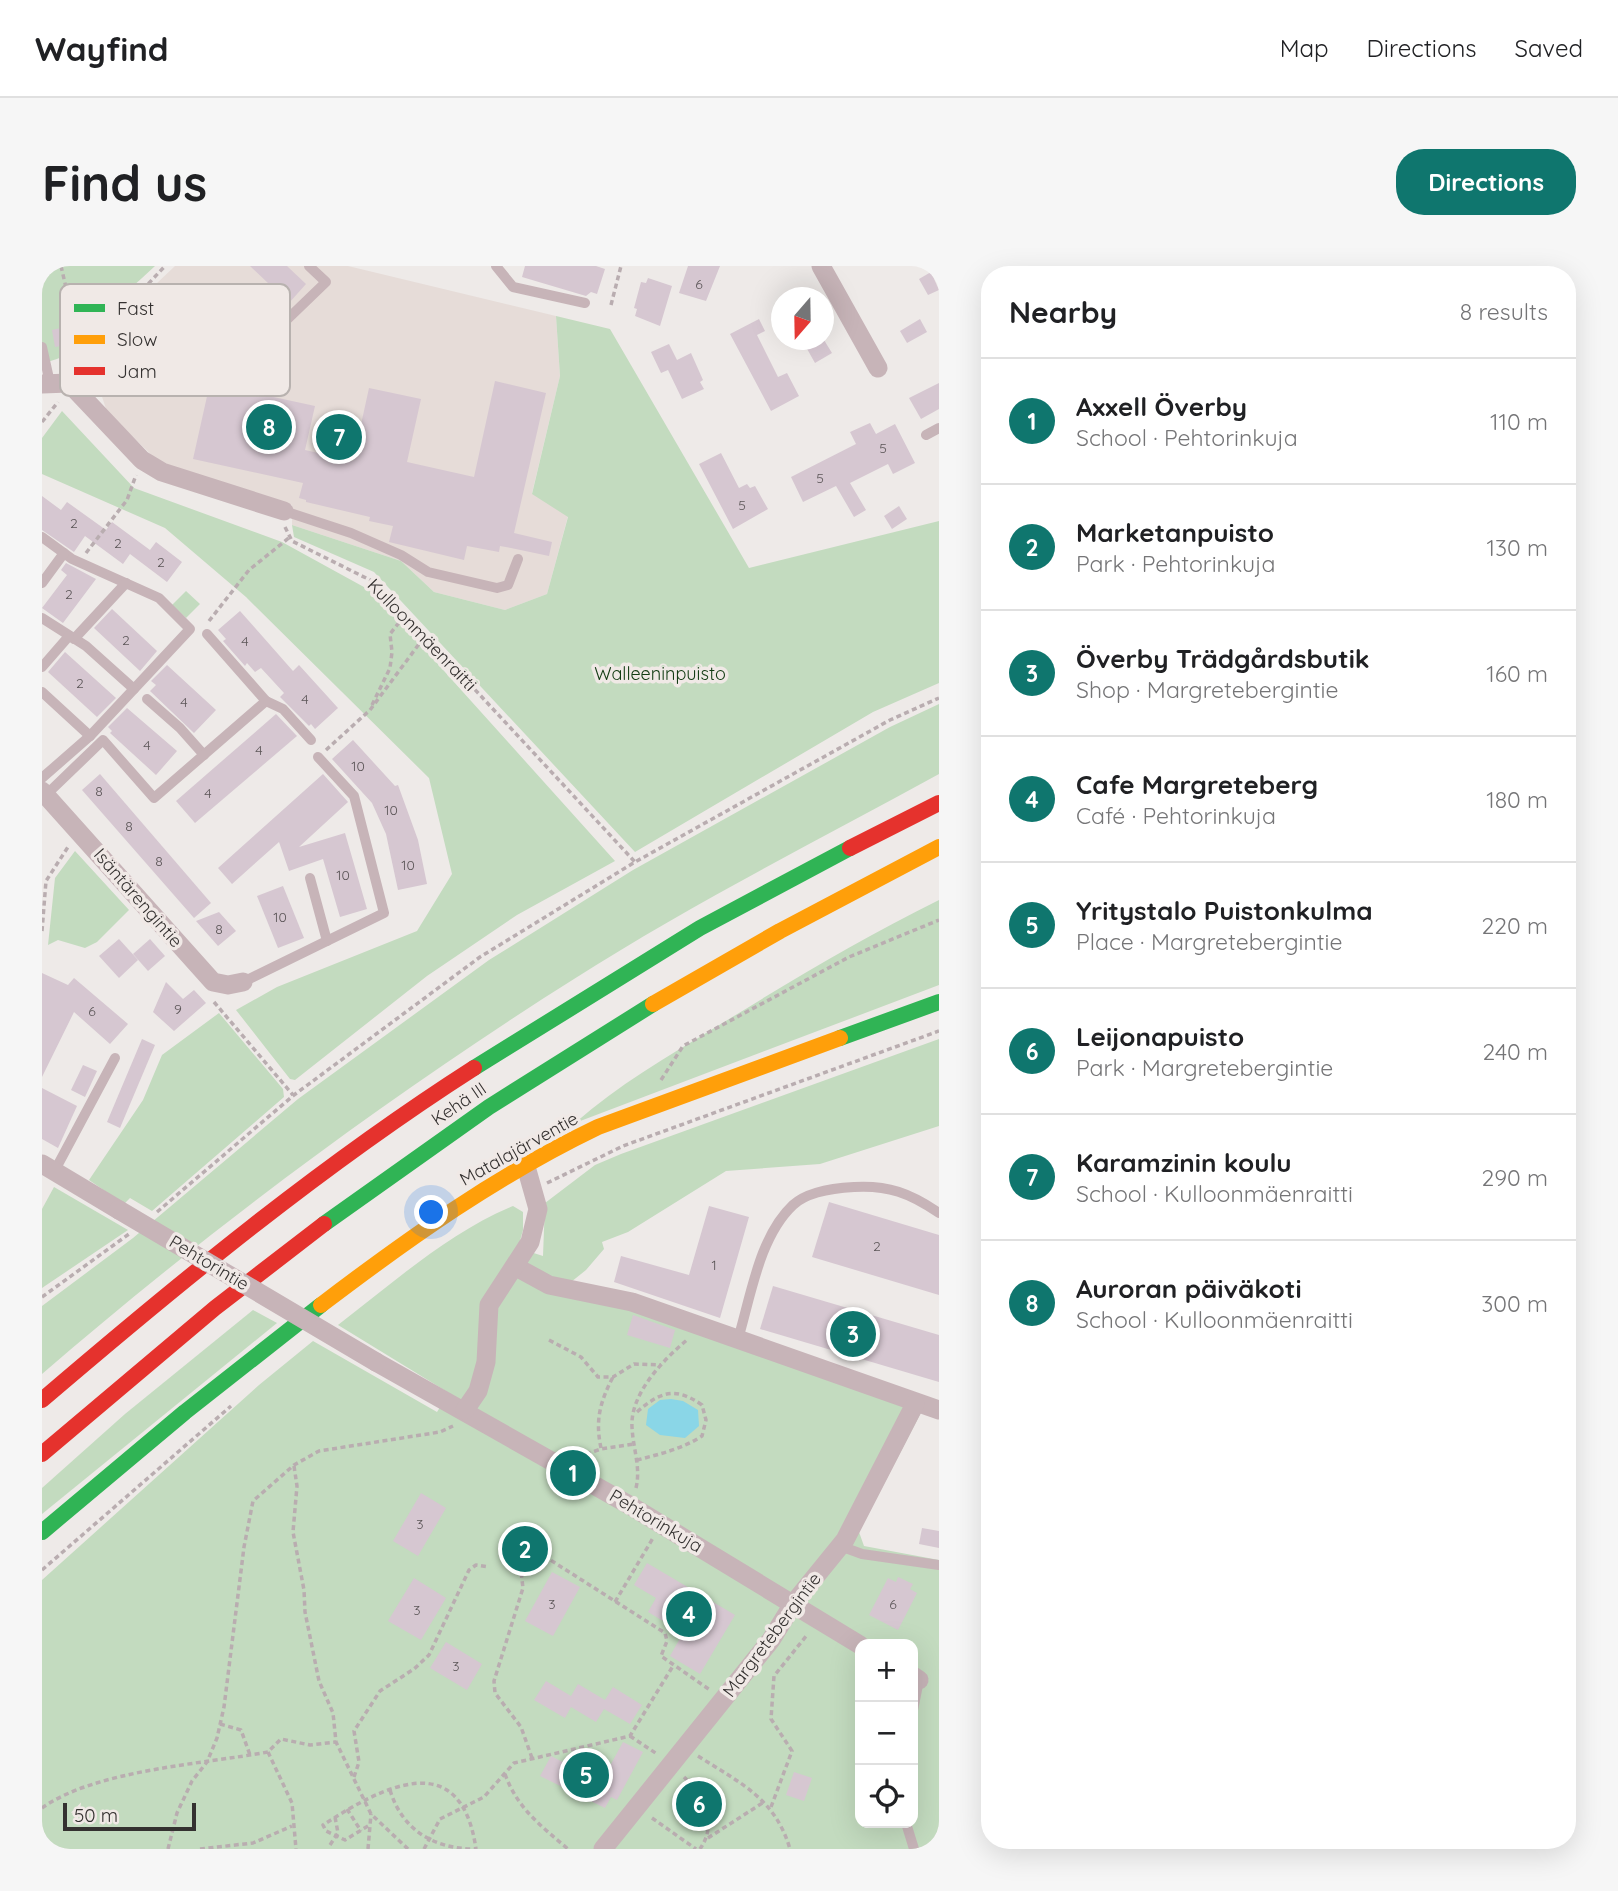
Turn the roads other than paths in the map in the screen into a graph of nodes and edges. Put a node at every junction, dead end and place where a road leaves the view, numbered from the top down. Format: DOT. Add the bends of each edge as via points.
graph roads {
  1 [pos="309,266"];
  2 [pos="496,266"];
  3 [pos="821,266"];
  4 [pos="586,303"];
  5 [pos="290,317"];
  6 [pos="42,347"];
  7 [pos="878,368"];
  8 [pos="60,377"];
  9 [pos="75,396"];
  10 [pos="939,428"];
  11 [pos="926,435"];
  12 [pos="284,511"];
  13 [pos="42,537"];
  14 [pos="64,553"];
  15 [pos="518,559"];
  16 [pos="42,583"];
  17 [pos="126,583"];
  18 [pos="42,618"];
  19 [pos="207,634"];
  20 [pos="72,638"];
  21 [pos="42,667"];
  22 [pos="134,690"];
  23 [pos="42,692"];
  24 [pos="147,699"];
  25 [pos="266,701"];
  26 [pos="90,736"];
  27 [pos="311,740"];
  28 [pos="204,755"];
  29 [pos="318,757"];
  30 [pos="43,788"];
  31 [pos="939,803"];
  32 [pos="939,848"];
  33 [pos="310,878"];
  34 [pos="327,941"];
  35 [pos="243,982"];
  36 [pos="939,1002"];
  37 [pos="115,1058"];
  38 [pos="525,1163"];
  39 [pos="48,1168"];
  40 [pos="939,1213"];
  41 [pos="516,1267"];
  42 [pos="738,1339"];
  43 [pos="376,1362"];
  44 [pos="42,1400"];
  45 [pos="915,1404"];
  46 [pos="465,1410"];
  47 [pos="939,1410"];
  48 [pos="42,1454"];
  49 [pos="42,1532"];
  50 [pos="840,1545"];
  51 [pos="939,1565"];
  52 [pos="793,1604"];
  53 [pos="855,1642"];
  54 [pos="908,1828"];
  55 [pos="603,1849"];
  56 [pos="914,1849"];
  1 -- 5 [label="lane" via="326,282"];
  2 -- 4 [label="lane" via="513,287"];
  3 -- 7 [label="street"];
  6 -- 8 [label="lane"];
  9 -- 12 [label="street" via="142,460 162,472"];
  10 -- 11 [label="lane"];
  12 -- 15 [label="lane" via="351,533 428,572 497,588 508,585"];
  13 -- 14 [label="lane"];
  14 -- 16 [label="lane"];
  14 -- 17 [label="lane"];
  17 -- 20 [label="lane"];
  17 -- 22 [label="lane" via="159,598 190,629"];
  18 -- 20 [label="lane"];
  19 -- 25 [label="lane"];
  20 -- 21 [label="lane"];
  20 -- 22 [label="lane"];
  22 -- 26 [label="lane"];
  23 -- 26 [label="lane"];
  24 -- 28 [label="lane"];
  25 -- 27 [label="lane" via="283,709"];
  25 -- 28 [label="lane"];
  26 -- 30 [label="lane"];
  28 -- 30 [label="lane" via="154,798 103,740"];
  29 -- 34 [label="lane" via="354,796 384,913"];
  30 -- 35 [label="street, Isäntärengintie" via="213,982"];
  31 -- 44 [label="main road, Kehä III" via="837,852 664,948 425,1100 146,1307"];
  32 -- 48 [label="main road, Kehä III" via="684,983 467,1121 293,1245"];
  33 -- 34 [label="lane"];
  34 -- 35 [label="lane"];
  36 -- 38 [label="main road, Matalajärventie" via="661,1102"];
  37 -- 39 [label="lane"];
  38 -- 41 [label="street" via="538,1209 530,1242"];
  38 -- 49 [label="main road, Matalajärventie" via="390,1254 242,1365"];
  39 -- 43 [label="street, Pehtorintie, bridge"];
  40 -- 42 [label="lane" via="884,1186 832,1188 793,1204 769,1240"];
  41 -- 42 [label="street" via="550,1285 632,1302"];
  41 -- 46 [label="street" via="489,1305 486,1362 478,1391"];
  42 -- 45 [label="street"];
  43 -- 46 [label="street, Pehtorinkuja"];
  45 -- 47 [label="street"];
  45 -- 50 [label="street, Margretebergintie"];
  46 -- 52 [label="street, Pehtorinkuja"];
  50 -- 51 [label="lane" via="862,1555"];
  50 -- 52 [label="street, Margretebergintie"];
  52 -- 53 [label="street, Pehtorinkuja"];
  52 -- 55 [label="street, Margretebergintie" via="771,1640"];
  54 -- 56 [label="lane"];
}
